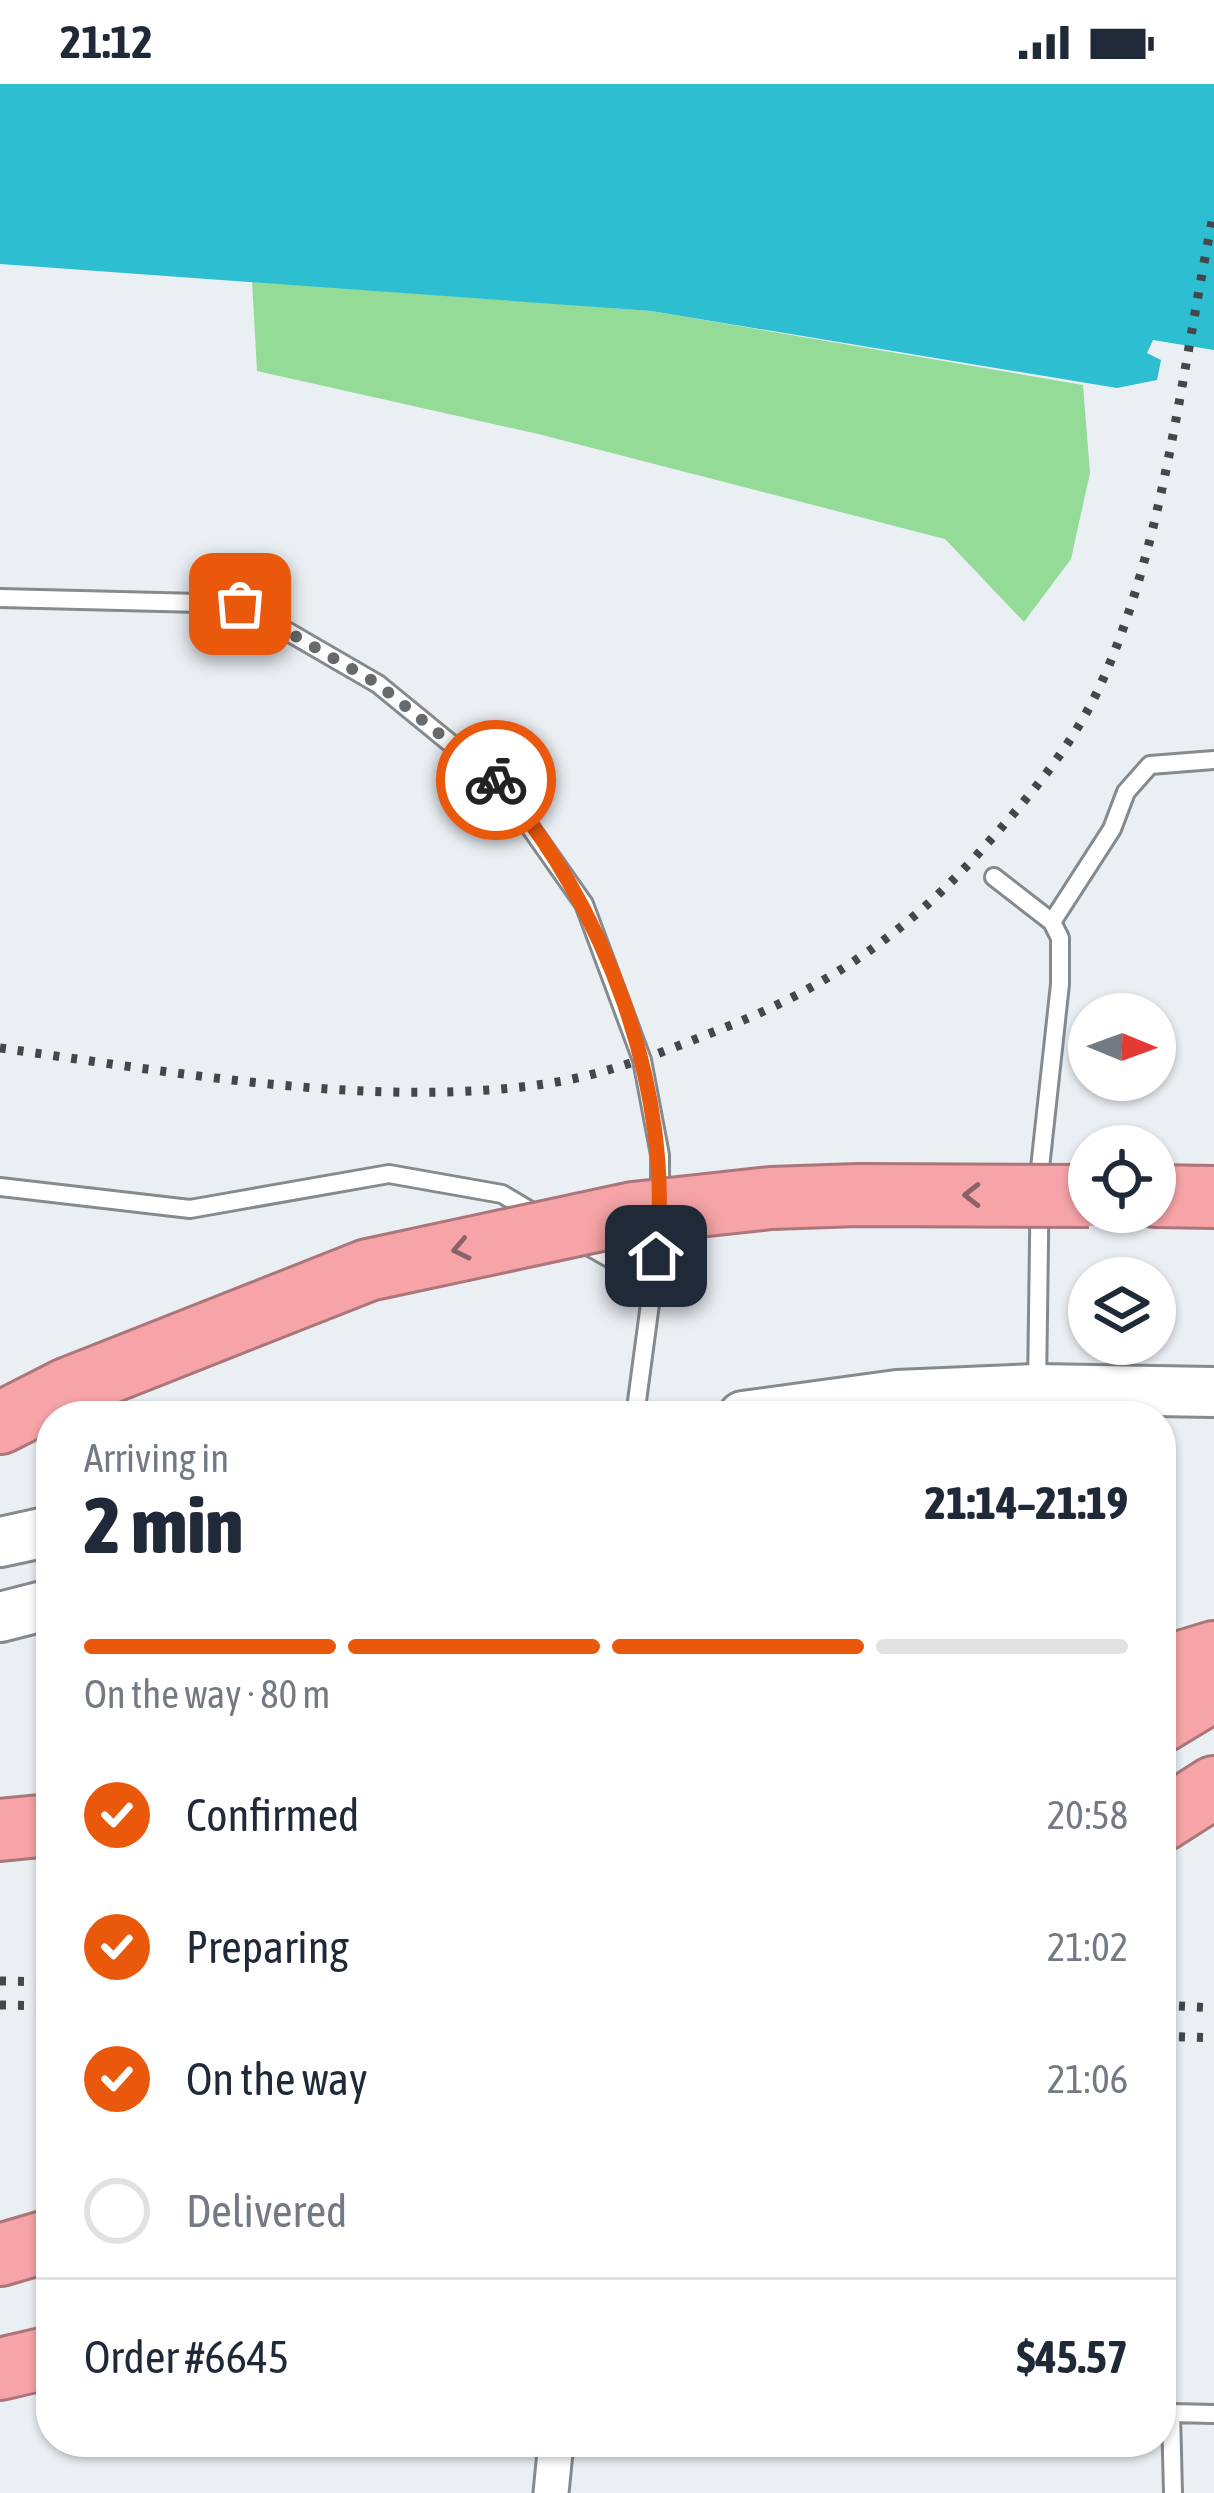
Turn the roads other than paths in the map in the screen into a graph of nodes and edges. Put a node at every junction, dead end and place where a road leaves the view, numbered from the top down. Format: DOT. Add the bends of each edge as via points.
graph roads {
  1 [pos="0,598"];
  2 [pos="1214,760"];
  3 [pos="994,877"];
  4 [pos="1052,922"];
  5 [pos="0,1187"];
  6 [pos="1068,1196"];
  7 [pos="1176,1196"];
  8 [pos="1214,1196"];
  9 [pos="653,1283"];
  10 [pos="1036,1389"];
  11 [pos="1214,1392"];
  12 [pos="43,1401"];
  13 [pos="637,1401"];
  14 [pos="853,1401"];
  15 [pos="36,1405"];
  16 [pos="0,1423"];
  17 [pos="36,1534"];
  18 [pos="0,1542"];
  19 [pos="36,1608"];
  20 [pos="0,1616"];
  21 [pos="1214,1652"];
  22 [pos="1176,1663"];
  23 [pos="1214,1690"];
  24 [pos="1176,1713"];
  25 [pos="1214,1787"];
  26 [pos="1176,1811"];
  27 [pos="36,1826"];
  28 [pos="0,1830"];
  29 [pos="36,2225"];
  30 [pos="0,2227"];
  31 [pos="36,2244"];
  32 [pos="0,2255"];
  33 [pos="36,2342"];
  34 [pos="0,2348"];
  35 [pos="36,2360"];
  36 [pos="0,2368"];
  37 [pos="1176,2413"];
  38 [pos="1214,2414"];
  39 [pos="555,2457"];
  40 [pos="1173,2457"];
  41 [pos="551,2493"];
  42 [pos="1173,2493"];
  1 -- 9 [label="lane" via="240,604 378,684 499,783 584,904 642,1060 660,1155"];
  2 -- 4 [label="lane" via="1150,765 1126,792 1112,829"];
  3 -- 4 [label="lane"];
  4 -- 10 [label="lane" via="1060,984 1040,1168"];
  5 -- 9 [label="lane" via="190,1209 389,1174 502,1194"];
  6 -- 12 [label="highway, one-way, bridge" via="858,1195 633,1213 368,1270"];
  7 -- 8 [label="highway"];
  9 -- 13 [label="lane"];
  10 -- 11 [label="main road"];
  10 -- 14 [label="main road"];
  15 -- 16 [label="highway, one-way, bridge"];
  17 -- 18 [label="main road"];
  19 -- 20 [label="main road"];
  21 -- 22 [label="highway"];
  23 -- 24 [label="highway"];
  25 -- 26 [label="highway"];
  27 -- 28 [label="highway"];
  29 -- 30 [label="highway"];
  31 -- 32 [label="highway"];
  33 -- 34 [label="highway"];
  35 -- 36 [label="highway"];
  37 -- 38 [label="lane"];
  39 -- 41 [label="street"];
  40 -- 42 [label="lane"];
}
